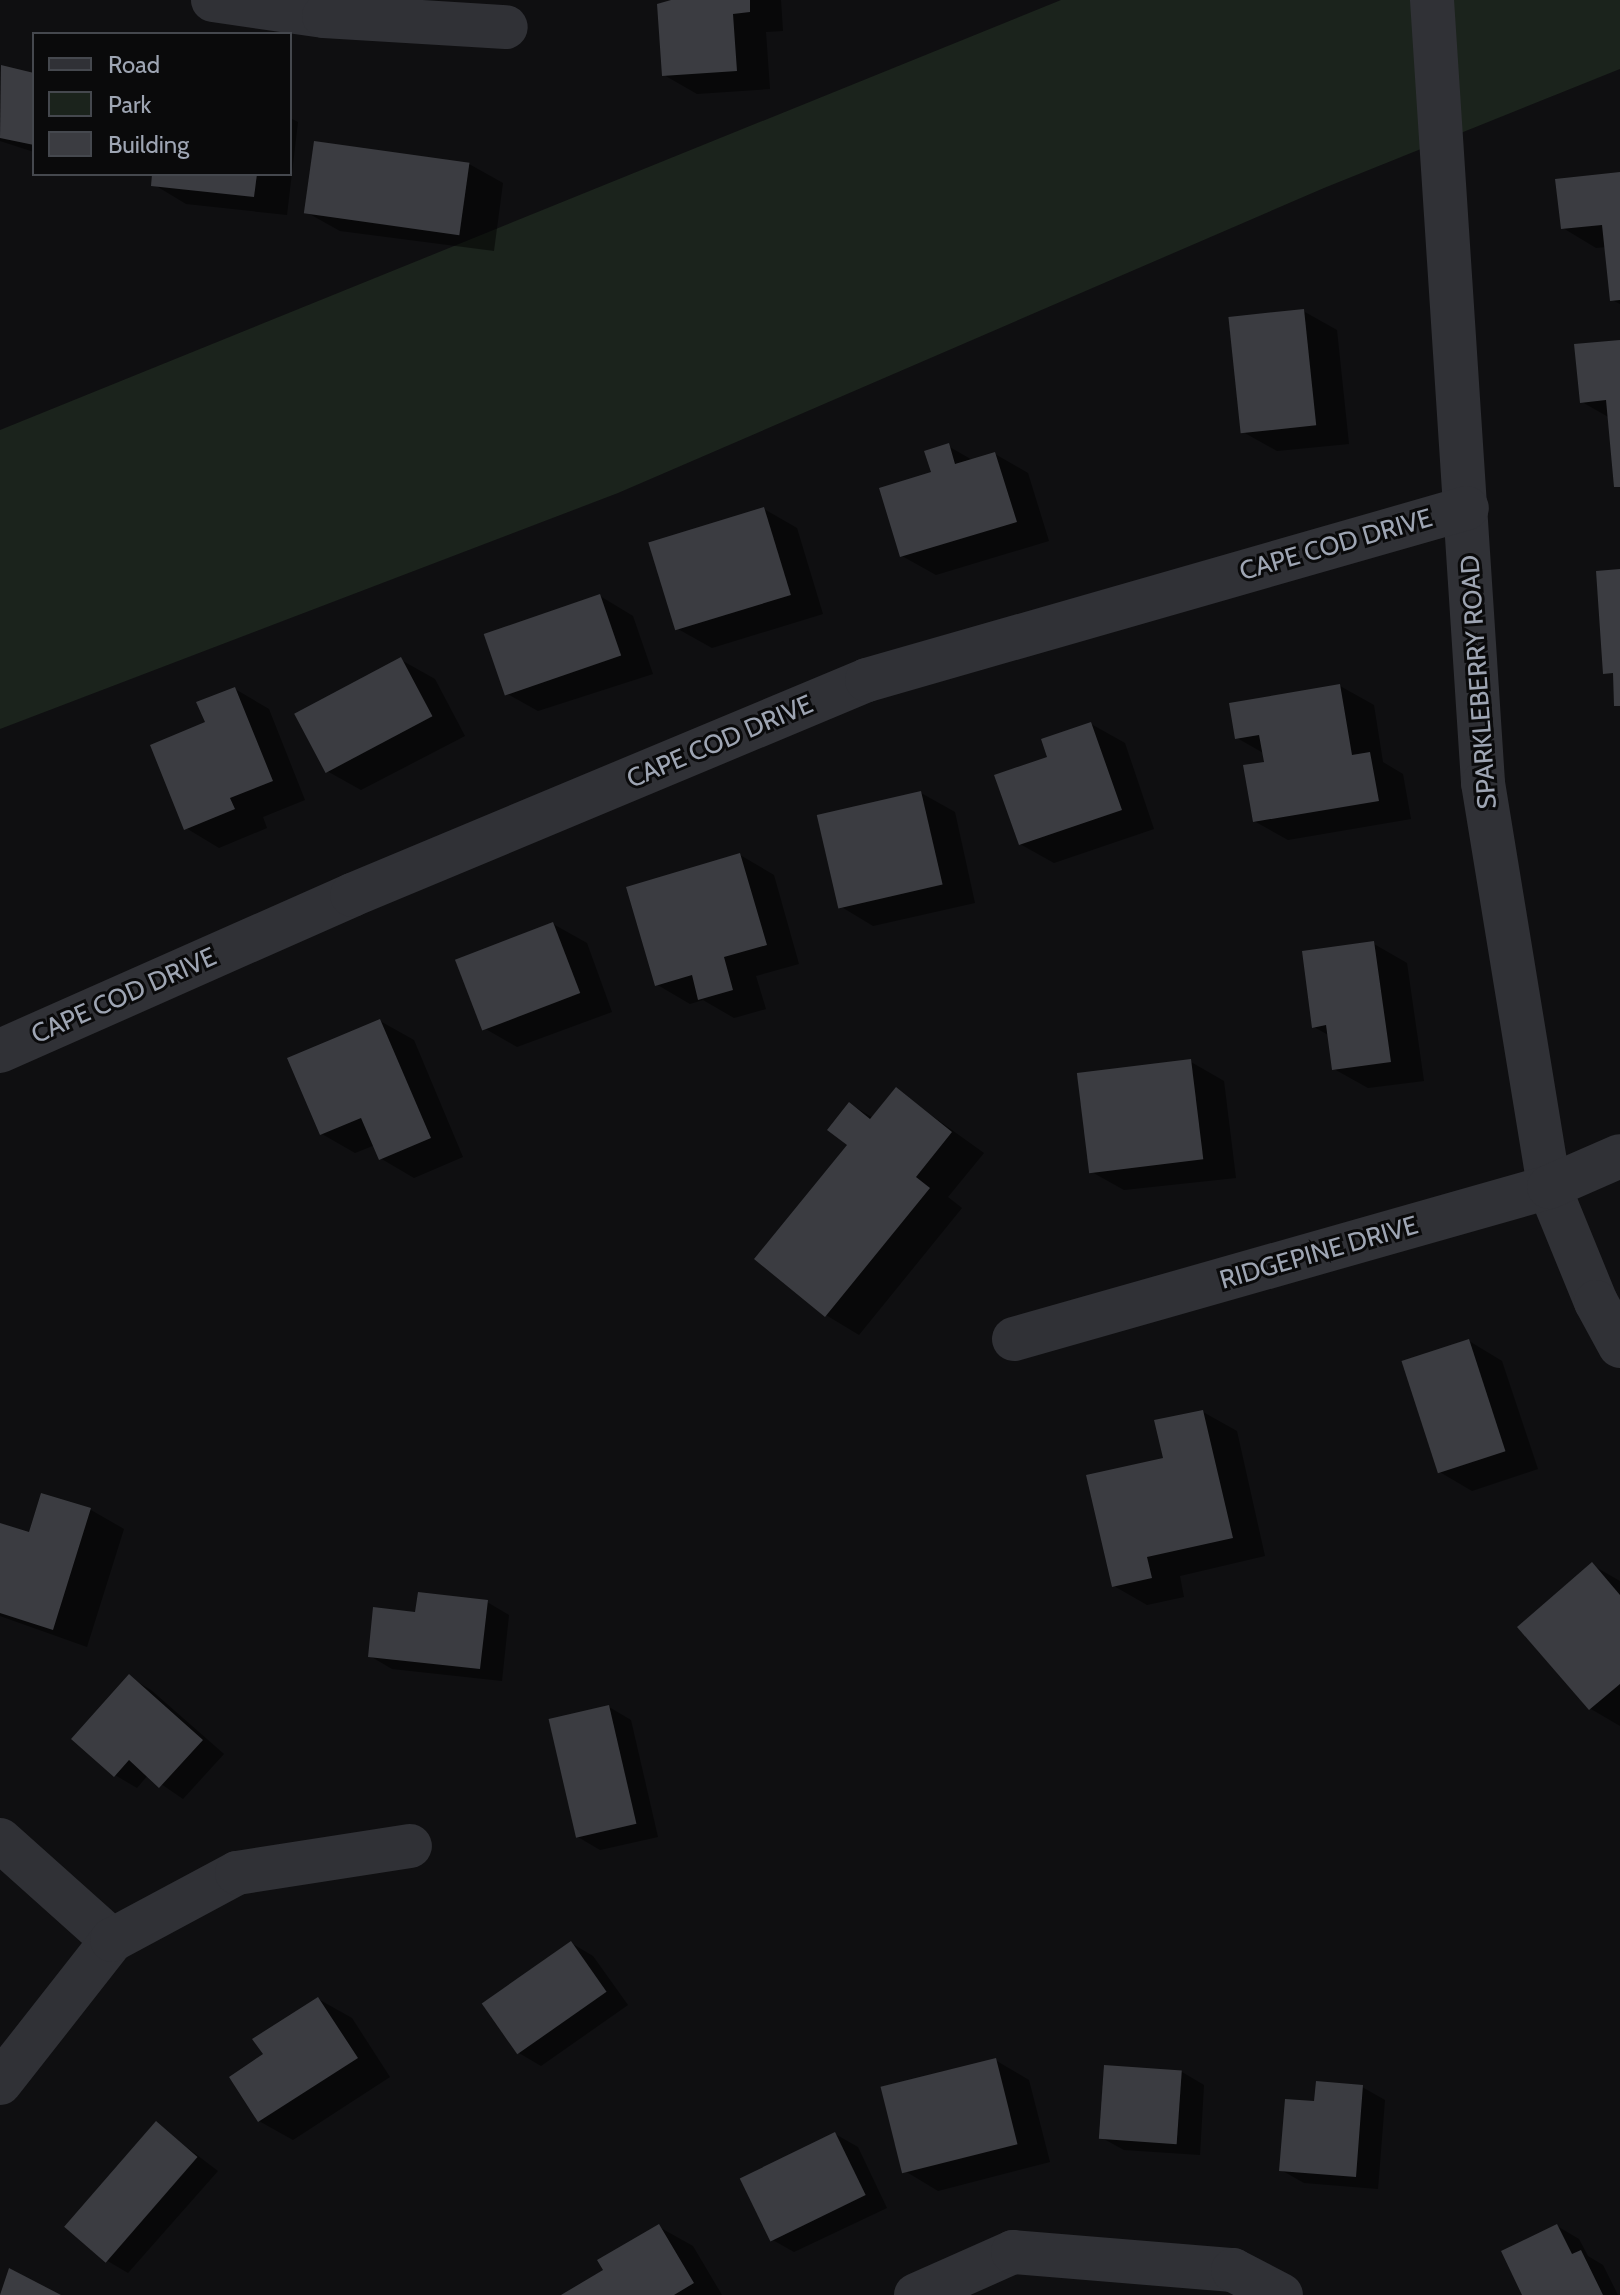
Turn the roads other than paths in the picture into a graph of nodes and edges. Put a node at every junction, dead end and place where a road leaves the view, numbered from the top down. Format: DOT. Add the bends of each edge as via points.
graph roads {
  1 [pos="213,0"];
  2 [pos="1432,0"];
  3 [pos="506,27"];
  4 [pos="1467,508"];
  5 [pos="0,1051"];
  6 [pos="1620,1156"];
  7 [pos="1549,1187"];
  8 [pos="1014,1339"];
  9 [pos="1620,1346"];
  10 [pos="0,1840"];
  11 [pos="410,1846"];
  12 [pos="112,1940"];
  13 [pos="0,2083"];
  14 [pos="916,2295"];
  15 [pos="1281,2295"];
  1 -- 3 [label="street" via="324,16"];
  2 -- 4 [label="street, SPARKLEBERRY ROAD"];
  4 -- 5 [label="street, CAPE COD DRIVE" via="867,680 352,895"];
  4 -- 7 [label="street, SPARKLEBERRY ROAD" via="1483,783"];
  6 -- 7 [label="street, RIDGEPINE DRIVE"];
  7 -- 8 [label="street, RIDGEPINE DRIVE"];
  7 -- 9 [label="street, SPARKLEBERRY ROAD"];
  10 -- 12 [label="street"];
  11 -- 12 [label="street" via="237,1873"];
  12 -- 13 [label="street"];
  14 -- 15 [label="street" via="1013,2252 1233,2270"];
}
